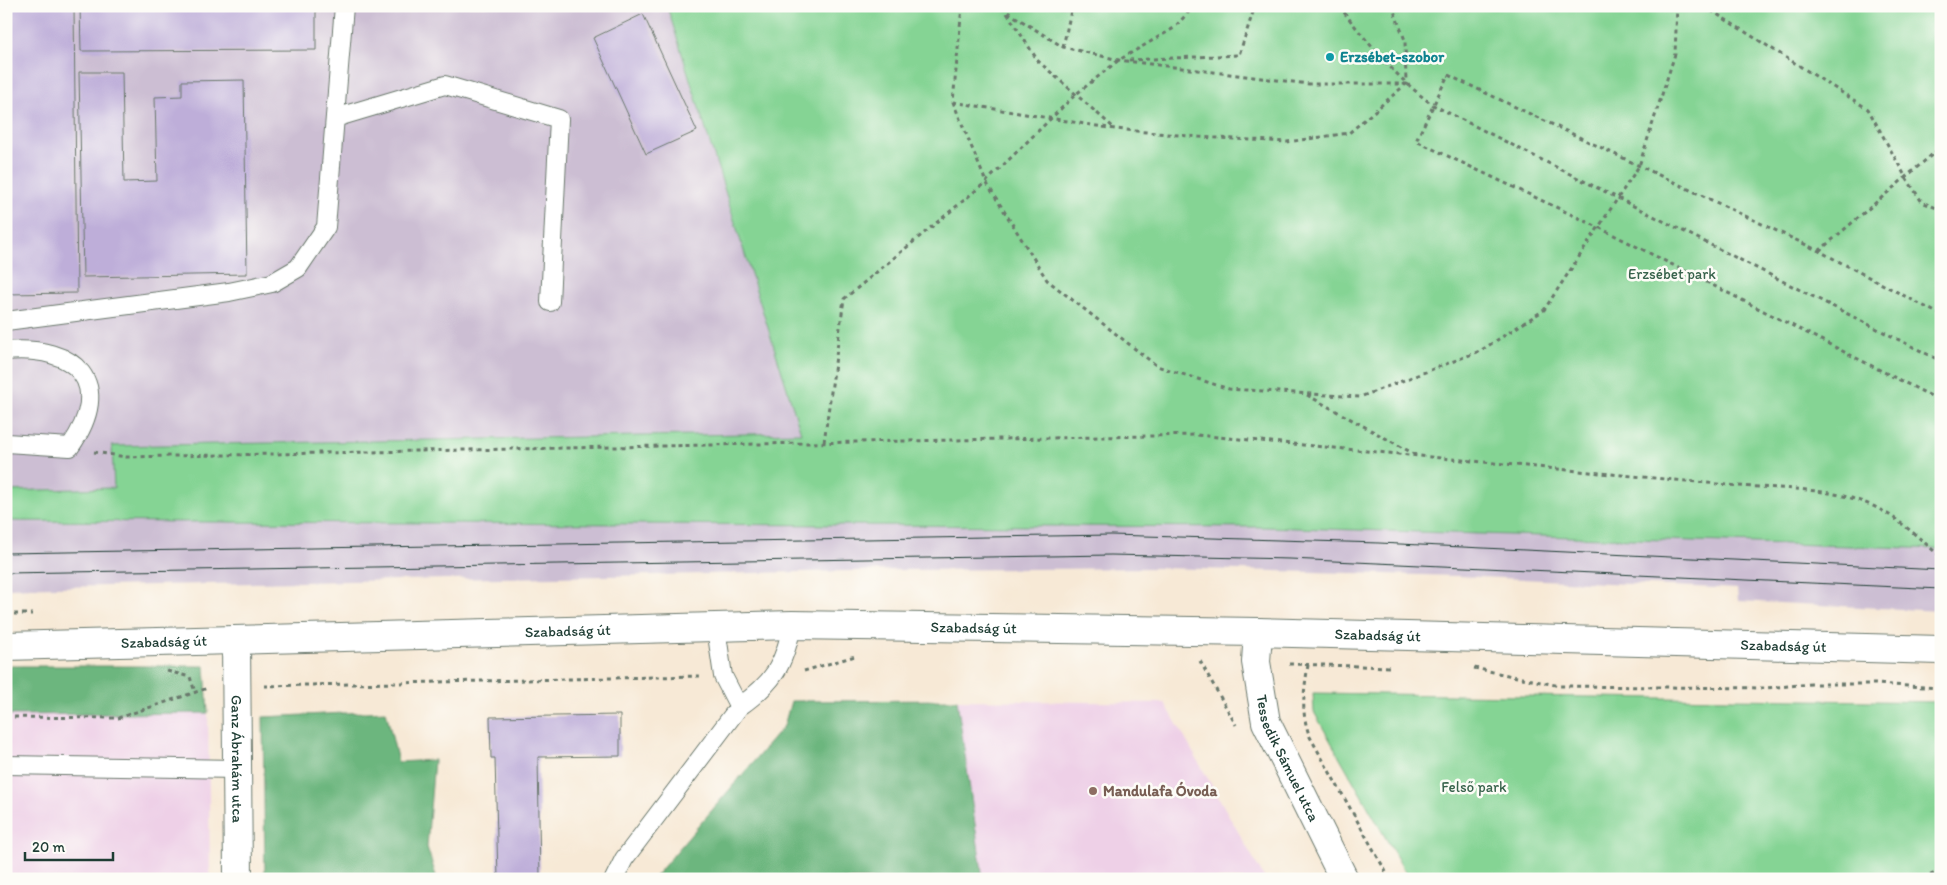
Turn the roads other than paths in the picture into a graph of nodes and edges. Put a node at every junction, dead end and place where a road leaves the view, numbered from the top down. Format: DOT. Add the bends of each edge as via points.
graph roads {
  1 [pos="344,6"];
  2 [pos="335,118"];
  3 [pos="550,302"];
  4 [pos="6,320"];
  5 [pos="6,351"];
  6 [pos="6,443"];
  7 [pos="792,626"];
  8 [pos="716,628"];
  9 [pos="1258,632"];
  10 [pos="236,640"];
  11 [pos="6,646"];
  12 [pos="1941,650"];
  13 [pos="739,707"];
  14 [pos="6,764"];
  15 [pos="237,769"];
  16 [pos="238,879"];
  17 [pos="614,879"];
  18 [pos="1344,879"];
  1 -- 2 [label="lane"];
  2 -- 3 [label="lane" via="445,85 559,119"];
  2 -- 4 [label="lane" via="326,227 298,268 272,283 229,292"];
  5 -- 6 [label="lane" via="52,353 74,363 84,377 89,394 87,414 70,447"];
  7 -- 8 [label="main road, Szabadság út"];
  7 -- 9 [label="main road, Szabadság út"];
  7 -- 13 [label="lane" via="787,654 762,691"];
  8 -- 10 [label="main road, Szabadság út"];
  8 -- 13 [label="lane" via="723,676"];
  9 -- 12 [label="main road, Szabadság út"];
  9 -- 18 [label="main road, Tessedik Sámuel utca" via="1256,662 1266,722"];
  10 -- 11 [label="main road, Szabadság út"];
  10 -- 15 [label="main road, Ganz Ábrahám utca"];
  13 -- 17 [label="lane" via="624,859"];
  14 -- 15 [label="lane"];
  15 -- 16 [label="main road, Ganz Ábrahám utca"];
}
